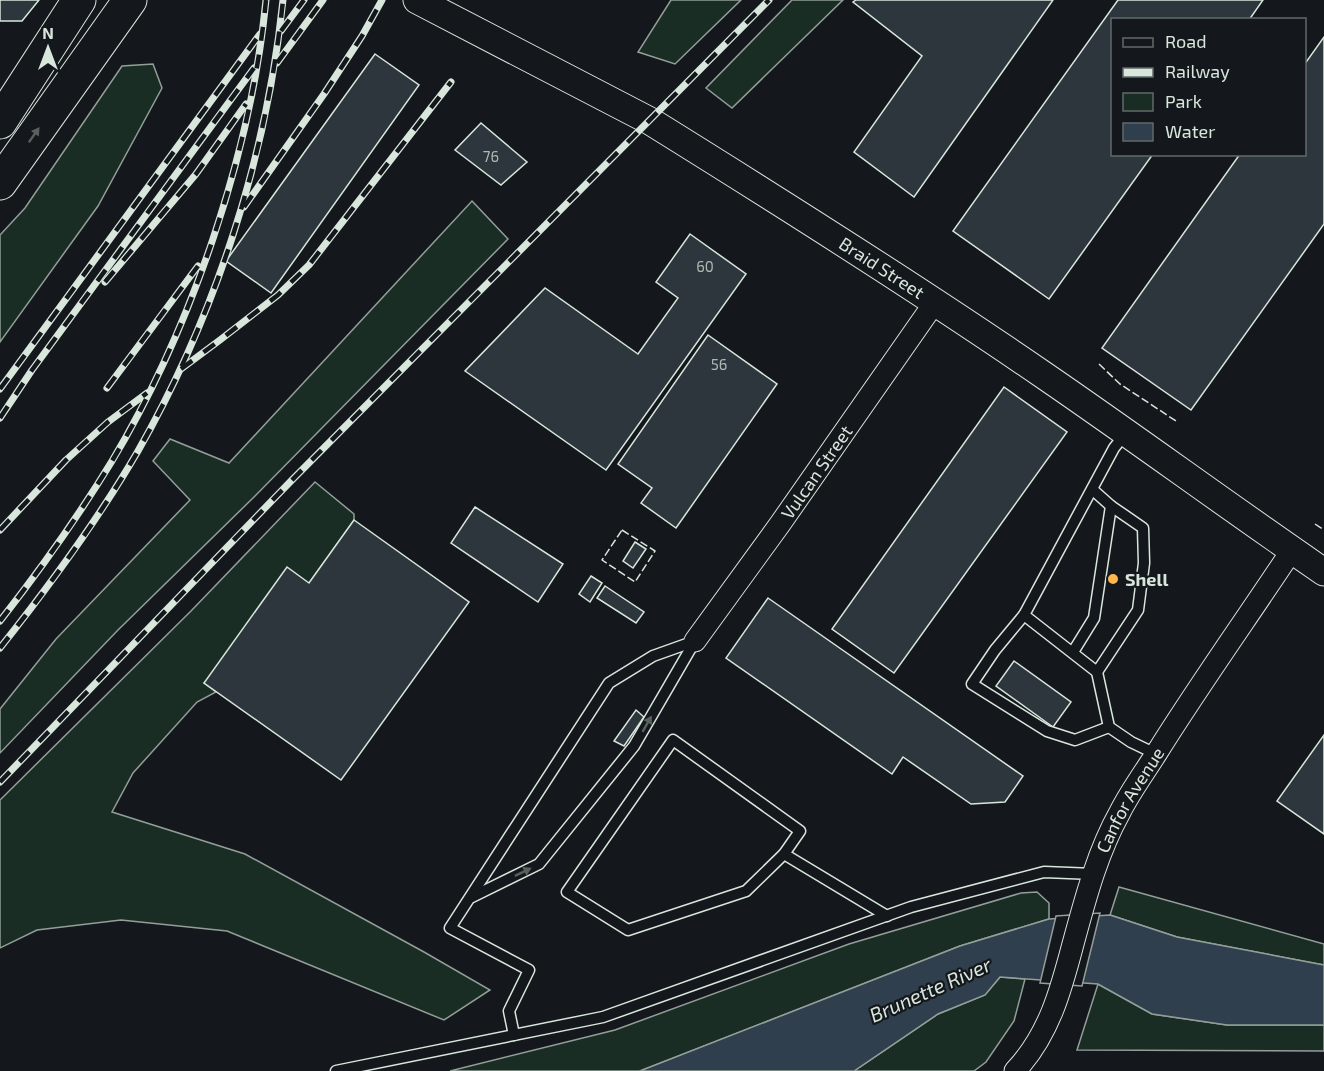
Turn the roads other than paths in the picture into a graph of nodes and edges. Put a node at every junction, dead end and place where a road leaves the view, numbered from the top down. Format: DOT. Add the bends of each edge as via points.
graph roads {
  1 [pos="79,0"];
  2 [pos="130,0"];
  3 [pos="417,0"];
  4 [pos="0,122"];
  5 [pos="0,183"];
  6 [pos="934,302"];
  7 [pos="1125,433"];
  8 [pos="1093,490"];
  9 [pos="1111,506"];
  10 [pos="1292,550"];
  11 [pos="1324,572"];
  12 [pos="1024,615"];
  13 [pos="695,641"];
  14 [pos="1073,652"];
  15 [pos="1097,672"];
  16 [pos="1109,727"];
  17 [pos="1156,754"];
  18 [pos="784,854"];
  19 [pos="1094,874"];
  20 [pos="470,898"];
  21 [pos="887,916"];
  22 [pos="514,1035"];
  23 [pos="336,1071"];
  24 [pos="1016,1071"];
  1 -- 4 [label="main road"];
  5 -- 2 [label="main road, one-way"];
  3 -- 6 [label="street, Braid Street" via="650,121"];
  6 -- 7 [label="street, Braid Street"];
  6 -- 13 [label="street, Vulcan Street"];
  7 -- 8 [label="lane"];
  7 -- 10 [label="street, Braid Street"];
  8 -- 9 [label="lane"];
  8 -- 12 [label="lane"];
  9 -- 14 [label="lane" via="1094,618"];
  9 -- 15 [label="lane" via="1143,528 1144,563 1138,610"];
  10 -- 11 [label="street, Braid Street"];
  10 -- 17 [label="street, Canfor Avenue"];
  12 -- 14 [label="lane"];
  12 -- 16 [label="lane" via="972,684 1047,731 1075,740"];
  20 -- 13 [label="lane, one-way" via="539,864 634,746"];
  13 -- 20 [label="lane" via="653,656 609,683"];
  14 -- 15 [label="lane"];
  15 -- 16 [label="lane"];
  16 -- 17 [label="lane"];
  17 -- 19 [label="street, Canfor Avenue" via="1119,812"];
  18 -- 18 [label="lane" via="800,831 673,740 567,892 628,930 746,891"];
  18 -- 21 [label="lane"];
  19 -- 21 [label="lane" via="1044,872"];
  19 -- 24 [label="street, Canfor Avenue" via="1048,1024"];
  20 -- 22 [label="lane" via="450,928 529,970 509,1011"];
  21 -- 22 [label="lane" via="603,1017"];
  22 -- 23 [label="lane"];
}
